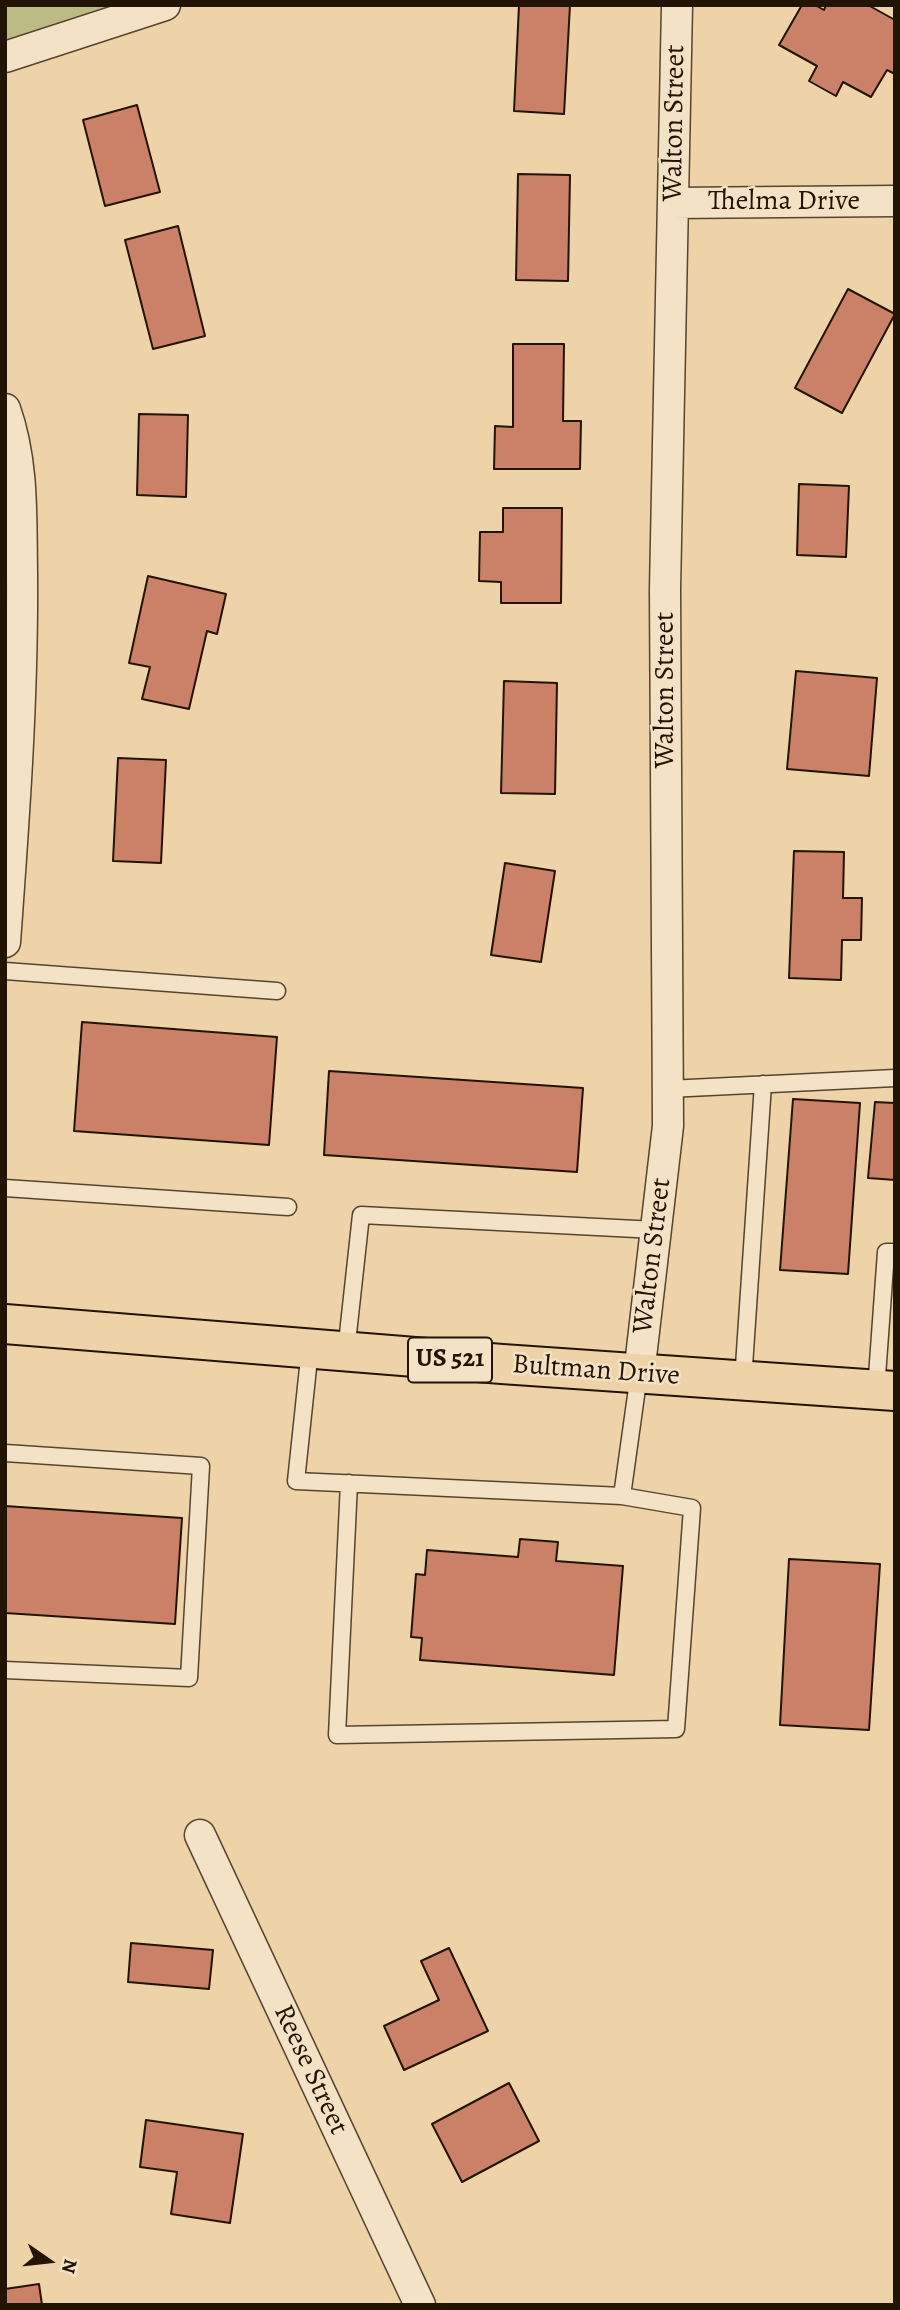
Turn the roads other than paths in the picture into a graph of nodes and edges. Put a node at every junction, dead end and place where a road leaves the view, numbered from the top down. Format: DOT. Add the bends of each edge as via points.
graph roads {
  1 [pos="165,5"];
  2 [pos="677,5"];
  3 [pos="5,57"];
  4 [pos="895,201"];
  5 [pos="673,203"];
  6 [pos="5,409"];
  7 [pos="5,942"];
  8 [pos="5,971"];
  9 [pos="276,991"];
  10 [pos="895,1079"];
  11 [pos="763,1084"];
  12 [pos="668,1089"];
  13 [pos="5,1188"];
  14 [pos="288,1207"];
  15 [pos="656,1230"];
  16 [pos="895,1252"];
  17 [pos="5,1324"];
  18 [pos="328,1350"];
  19 [pos="639,1374"];
  20 [pos="743,1381"];
  21 [pos="885,1391"];
  22 [pos="5,1453"];
  23 [pos="349,1483"];
  24 [pos="622,1496"];
  25 [pos="5,1670"];
  26 [pos="200,1835"];
  27 [pos="420,2305"];
  1 -- 3 [label="street"];
  2 -- 5 [label="street, Walton Street"];
  4 -- 5 [label="street, Thelma Drive"];
  5 -- 12 [label="street, Walton Street" via="665,589"];
  6 -- 7 [label="street" via="21,479 23,627"];
  8 -- 9 [label="lane"];
  10 -- 11 [label="lane"];
  11 -- 12 [label="lane"];
  11 -- 20 [label="lane"];
  12 -- 15 [label="street, Walton Street"];
  13 -- 14 [label="lane"];
  15 -- 18 [label="lane" via="361,1215"];
  15 -- 19 [label="street, Walton Street"];
  16 -- 21 [label="lane" via="886,1252"];
  17 -- 18 [label="highway, Bultman Drive / US 521"];
  18 -- 19 [label="highway, Bultman Drive / US 521"];
  18 -- 23 [label="lane" via="296,1481"];
  19 -- 20 [label="highway, Bultman Drive / US 521"];
  19 -- 24 [label="lane"];
  20 -- 21 [label="highway, Bultman Drive / US 521"];
  22 -- 25 [label="lane" via="201,1466 189,1678"];
  23 -- 24 [label="lane"];
  23 -- 24 [label="lane" via="337,1735 676,1729 692,1508"];
  26 -- 27 [label="street, Reese Street"];
}
